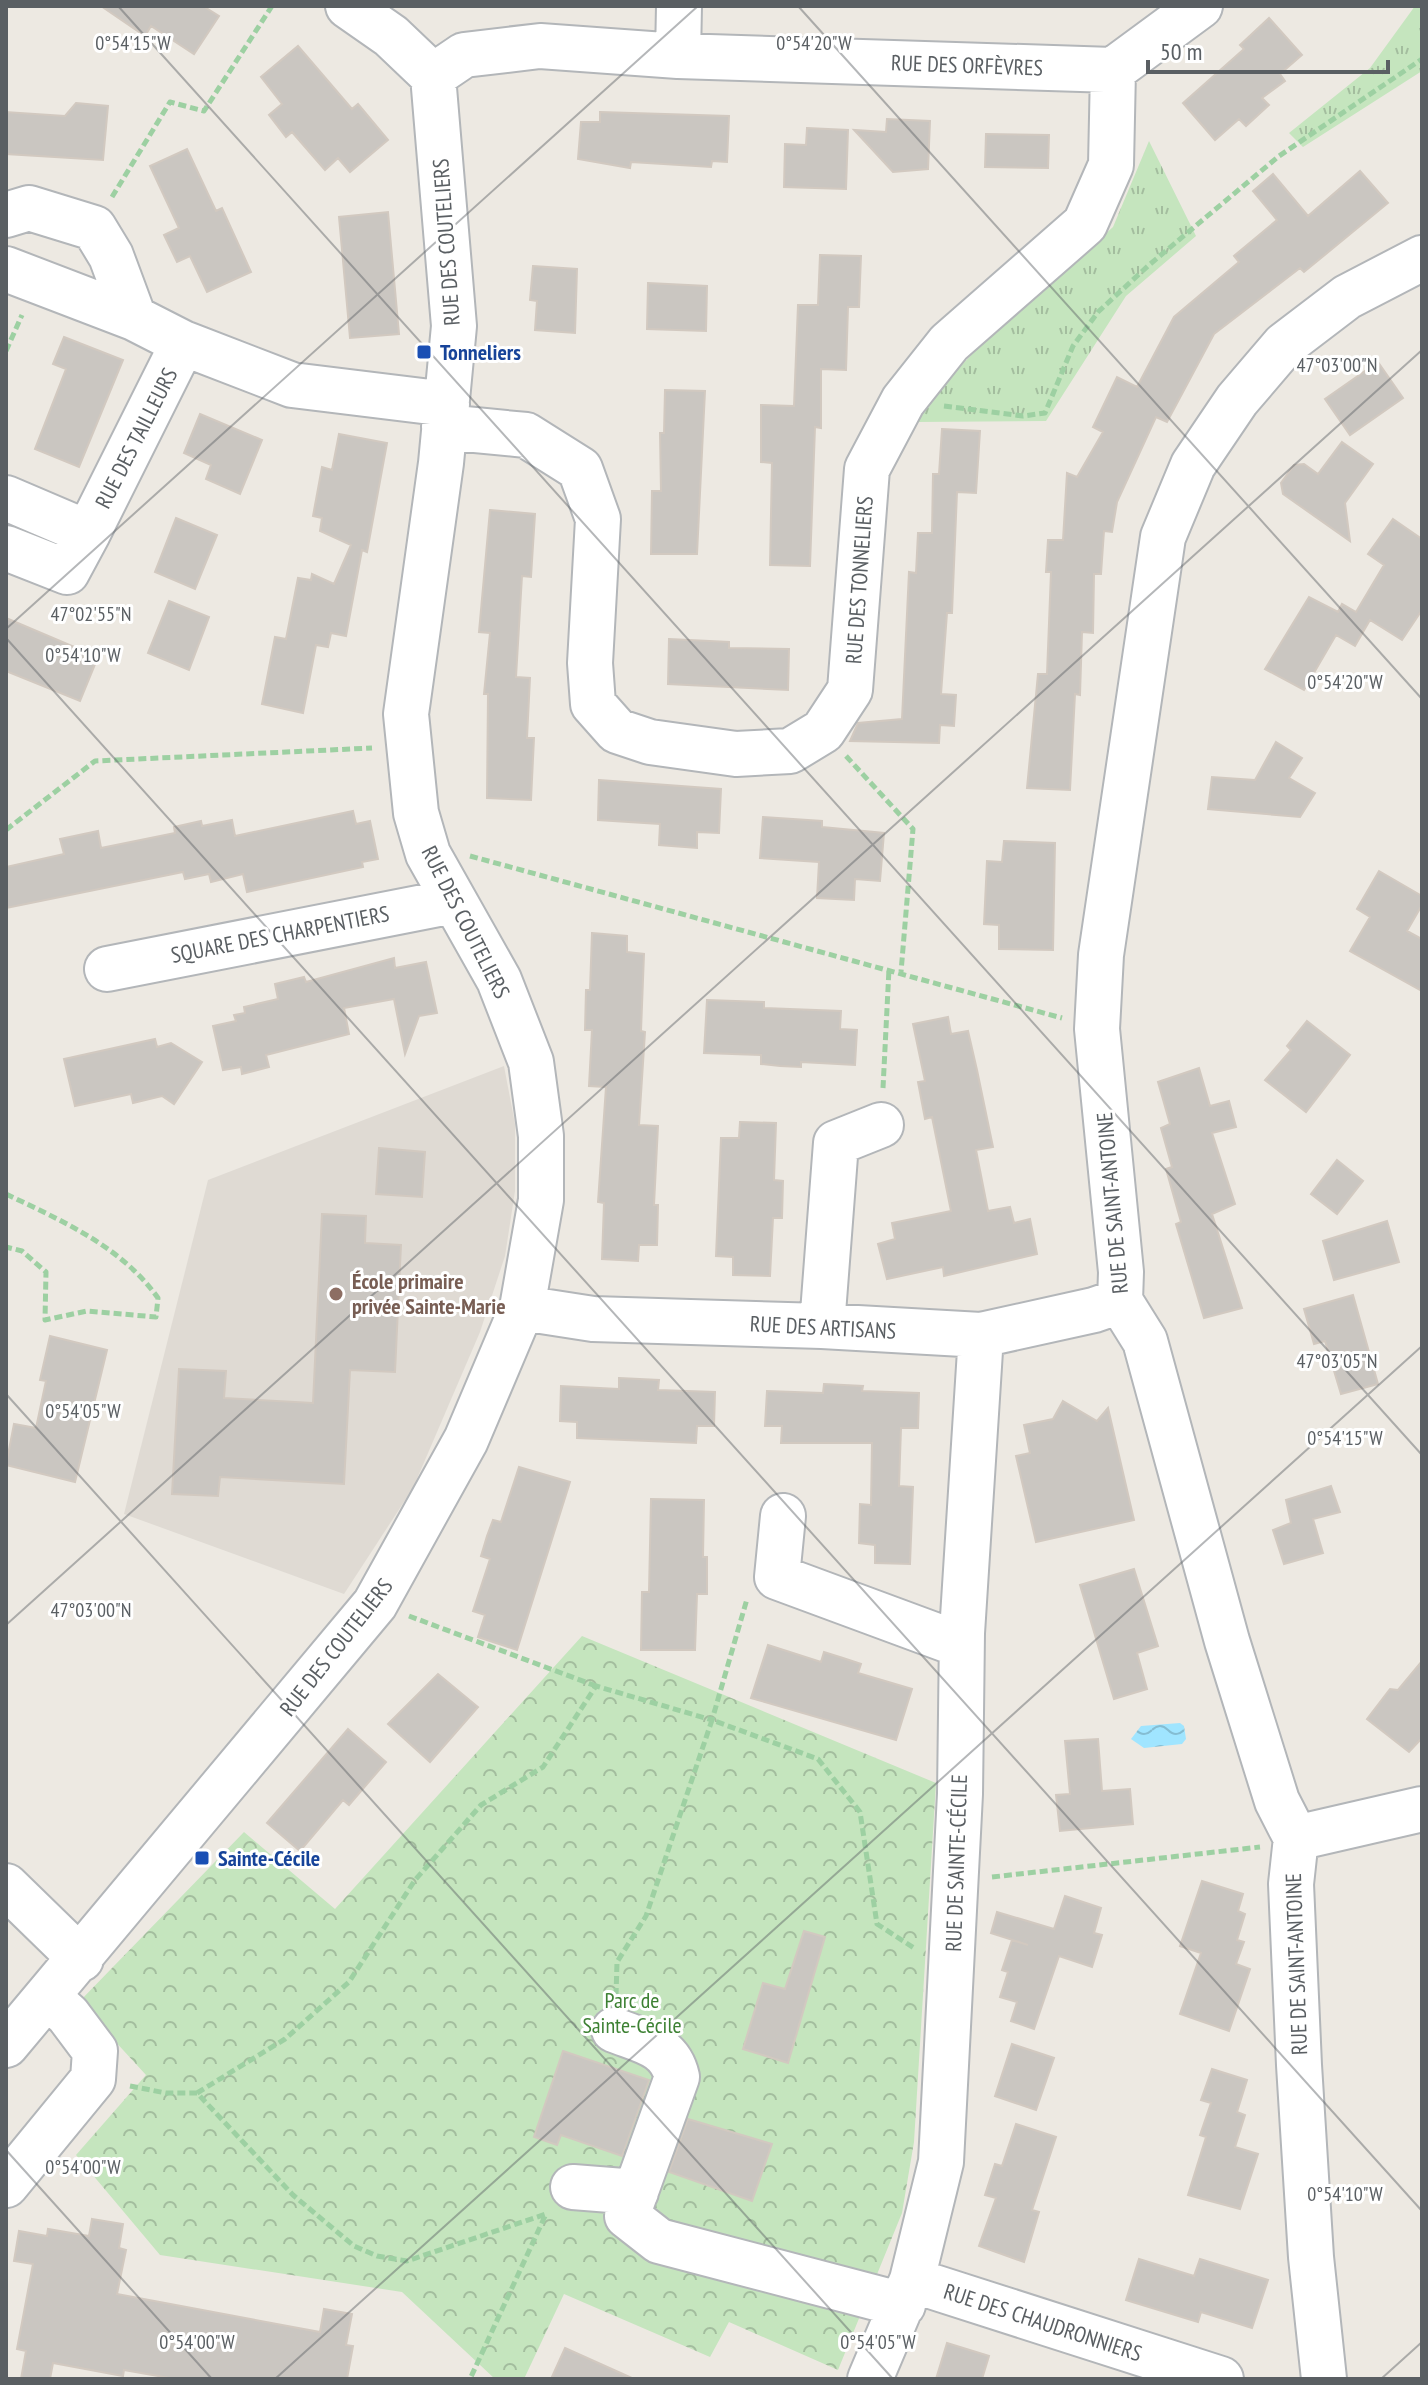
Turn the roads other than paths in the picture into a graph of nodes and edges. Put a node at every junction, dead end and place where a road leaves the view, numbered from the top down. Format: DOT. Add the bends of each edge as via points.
graph roads {
  1 [pos="348,6"];
  2 [pos="679,6"];
  3 [pos="1200,6"];
  4 [pos="678,56"];
  5 [pos="1113,70"];
  6 [pos="433,76"];
  7 [pos="6,215"];
  8 [pos="1422,258"];
  9 [pos="6,269"];
  10 [pos="134,318"];
  11 [pos="183,343"];
  12 [pos="446,416"];
  13 [pos="6,498"];
  14 [pos="88,533"];
  15 [pos="6,548"];
  16 [pos="454,901"];
  17 [pos="107,969"];
  18 [pos="881,1125"];
  19 [pos="1120,1301"];
  20 [pos="522,1308"];
  21 [pos="822,1326"];
  22 [pos="981,1335"];
  23 [pos="783,1516"];
  24 [pos="961,1645"];
  25 [pos="1422,1809"];
  26 [pos="1296,1838"];
  27 [pos="6,1886"];
  28 [pos="81,1959"];
  29 [pos="47,1996"];
  30 [pos="614,2030"];
  31 [pos="6,2045"];
  32 [pos="6,2185"];
  33 [pos="573,2187"];
  34 [pos="636,2192"];
  35 [pos="907,2292"];
  36 [pos="870,2379"];
  37 [pos="1221,2379"];
  38 [pos="1324,2379"];
  1 -- 6 [label="street" via="391,36"];
  2 -- 4 [label="street"];
  3 -- 5 [label="street"];
  4 -- 5 [label="street, RUE DES ORFÈVRES"];
  4 -- 6 [label="street, RUE DES ORFÈVRES" via="540,46 464,55"];
  5 -- 12 [label="street, RUE DES TONNELIERS" via="1111,165 1085,224 949,343 903,401 867,469 850,690 823,731 790,751 736,754 650,742 617,731 593,704 590,663 598,519 580,469 526,435"];
  6 -- 12 [label="street, RUE DES COUTELIERS" via="454,326"];
  7 -- 10 [label="street" via="29,208 94,228 111,256"];
  8 -- 19 [label="street, RUE DE SAINT-ANTOINE" via="1347,297 1284,345 1237,400 1193,465 1163,537 1101,955 1097,1029"];
  9 -- 10 [label="street, RUE DES TONNELIERS"];
  10 -- 11 [label="street, RUE DES TONNELIERS"];
  11 -- 12 [label="street, RUE DES TONNELIERS" via="292,385"];
  11 -- 14 [label="street, RUE DES TAILLEURS"];
  12 -- 16 [label="street, RUE DES COUTELIERS" via="406,714 416,813 428,854"];
  13 -- 14 [label="street, RUE DES TAILLEURS"];
  14 -- 15 [label="street, RUE DES TAILLEURS" via="67,572"];
  16 -- 17 [label="street, SQUARE DES CHARPENTIERS"];
  16 -- 20 [label="street, RUE DES COUTELIERS" via="499,980 531,1062 541,1136 541,1200"];
  18 -- 21 [label="street" via="836,1143"];
  19 -- 22 [label="street, RUE DES ARTISANS"];
  19 -- 26 [label="street, RUE DE SAINT-ANTOINE" via="1145,1341 1231,1656 1277,1801"];
  20 -- 21 [label="street, RUE DES ARTISANS" via="593,1319"];
  20 -- 28 [label="street, RUE DES COUTELIERS" via="466,1440 375,1604"];
  21 -- 22 [label="street, RUE DES ARTISANS"];
  22 -- 24 [label="street, RUE DE SAINTE-CÉCILE"];
  23 -- 24 [label="street" via="777,1577"];
  24 -- 35 [label="street, RUE DE SAINTE-CÉCILE" via="956,1881 941,2162"];
  25 -- 26 [label="street"];
  26 -- 38 [label="street, RUE DE SAINT-ANTOINE" via="1291,1884 1298,2050"];
  27 -- 28 [label="street"];
  28 -- 29 [label="street, RUE DES COUTELIERS"];
  29 -- 31 [label="street, RUE DES COUTELIERS"];
  29 -- 32 [label="street" via="95,2051 93,2079"];
  30 -- 34 [label="street" via="663,2049 674,2062 677,2077"];
  33 -- 34 [label="street"];
  34 -- 35 [label="street, RUE DES CHAUDRONNIERS" via="627,2216 659,2241"];
  35 -- 36 [label="street, RUE DE SAINTE-CÉCILE"];
  35 -- 37 [label="street, RUE DES CHAUDRONNIERS"];
}
